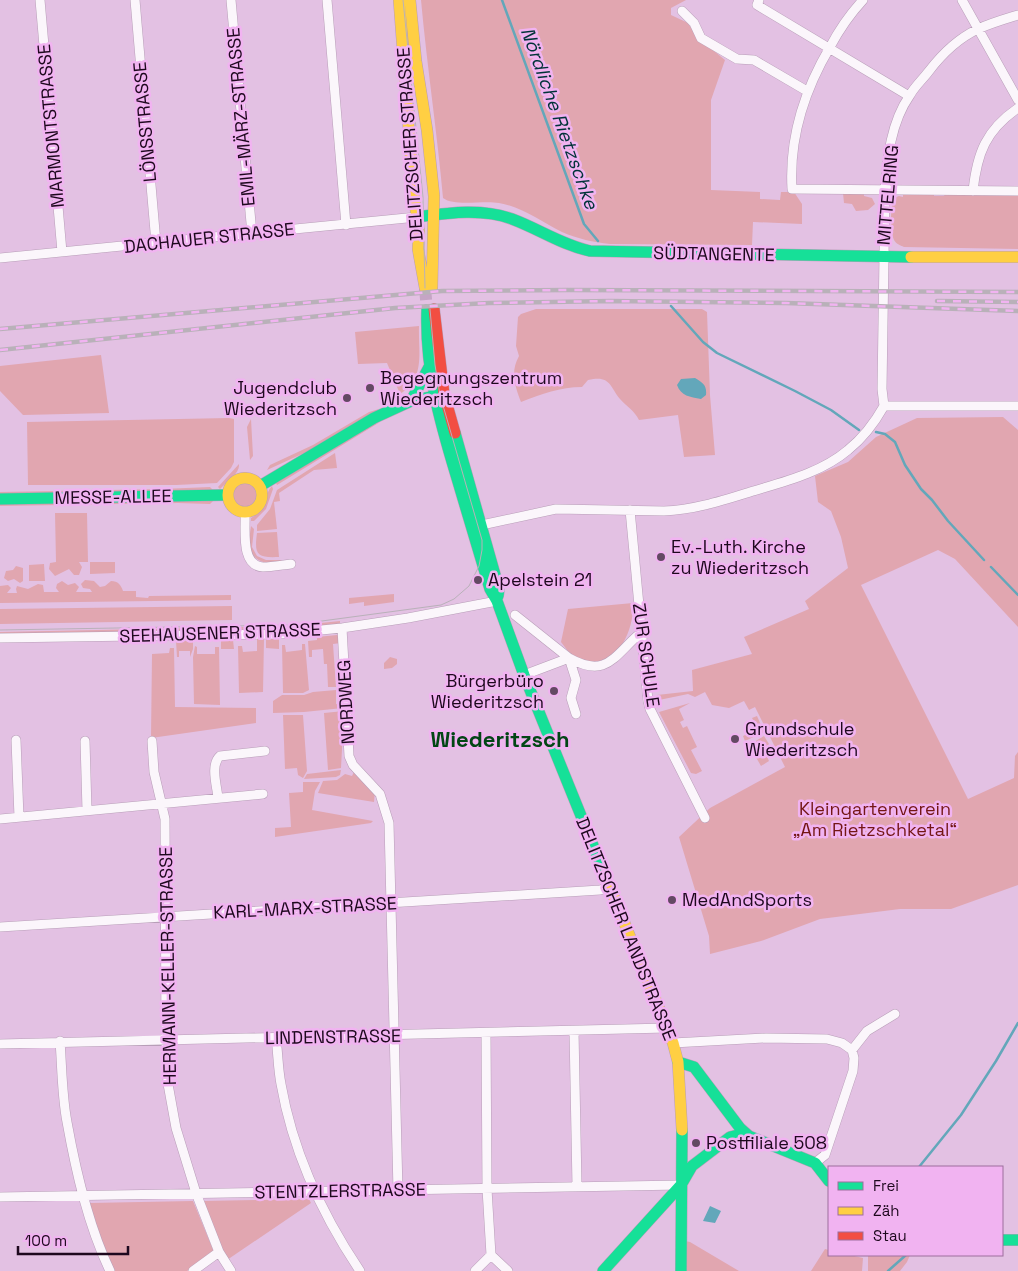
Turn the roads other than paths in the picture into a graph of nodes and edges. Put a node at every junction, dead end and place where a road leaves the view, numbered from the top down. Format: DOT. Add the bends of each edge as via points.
graph roads {
  1 [pos="40,0"];
  2 [pos="135,0"];
  3 [pos="230,0"];
  4 [pos="327,0"];
  5 [pos="399,0"];
  6 [pos="410,0"];
  7 [pos="863,0"];
  8 [pos="962,0"];
  9 [pos="758,2"];
  10 [pos="682,11"];
  11 [pos="1018,15"];
  12 [pos="978,29"];
  13 [pos="829,48"];
  14 [pos="807,92"];
  15 [pos="909,96"];
  16 [pos="1018,100"];
  17 [pos="1018,108"];
  18 [pos="885,190"];
  19 [pos="973,191"];
  20 [pos="1018,191"];
  21 [pos="434,216"];
  22 [pos="417,218"];
  23 [pos="346,225"];
  24 [pos="252,234"];
  25 [pos="156,243"];
  26 [pos="62,252"];
  27 [pos="883,257"];
  28 [pos="1018,257"];
  29 [pos="0,258"];
  30 [pos="429,367"];
  31 [pos="439,395"];
  32 [pos="411,402"];
  33 [pos="884,406"];
  34 [pos="1018,406"];
  35 [pos="260,486"];
  36 [pos="227,495"];
  37 [pos="0,499"];
  38 [pos="630,510"];
  39 [pos="245,513"];
  40 [pos="477,526"];
  41 [pos="291,564"];
  42 [pos="497,601"];
  43 [pos="515,615"];
  44 [pos="342,628"];
  45 [pos="643,634"];
  46 [pos="0,638"];
  47 [pos="569,658"];
  48 [pos="524,675"];
  49 [pos="576,714"];
  50 [pos="16,740"];
  51 [pos="152,741"];
  52 [pos="85,742"];
  53 [pos="265,751"];
  54 [pos="264,794"];
  55 [pos="218,798"];
  56 [pos="162,803"];
  57 [pos="88,810"];
  58 [pos="19,817"];
  59 [pos="705,818"];
  60 [pos="0,819"];
  61 [pos="610,887"];
  62 [pos="392,902"];
  63 [pos="165,916"];
  64 [pos="0,927"];
  65 [pos="894,1014"];
  66 [pos="667,1028"];
  67 [pos="574,1031"];
  68 [pos="486,1034"];
  69 [pos="394,1035"];
  70 [pos="276,1038"];
  71 [pos="166,1041"];
  72 [pos="60,1042"];
  73 [pos="672,1043"];
  74 [pos="0,1044"];
  75 [pos="852,1050"];
  76 [pos="678,1062"];
  77 [pos="749,1136"];
  78 [pos="815,1163"];
  79 [pos="828,1180"];
  80 [pos="681,1185"];
  81 [pos="577,1186"];
  82 [pos="487,1189"];
  83 [pos="398,1191"];
  84 [pos="315,1192"];
  85 [pos="196,1193"];
  86 [pos="83,1195"];
  87 [pos="0,1196"];
  88 [pos="1003,1240"];
  89 [pos="1018,1240"];
  90 [pos="219,1252"];
  91 [pos="490,1255"];
  92 [pos="110,1271"];
  93 [pos="192,1271"];
  94 [pos="231,1271"];
  95 [pos="360,1271"];
  96 [pos="475,1271"];
  97 [pos="508,1271"];
  98 [pos="603,1271"];
  99 [pos="681,1271"];
  1 -- 26 [label="street, MARMONTSTRASSE"];
  2 -- 25 [label="street, LÖNSSTRASSE"];
  3 -- 24 [label="street, EMIL-MÄRZ-STRASSE"];
  4 -- 23 [label="street"];
  5 -- 22 [label="street, DELITZSCHER STRASSE"];
  6 -- 21 [label="street, DELITZSCHER STRASSE" via="427,130"];
  7 -- 13 [label="street"];
  8 -- 12 [label="street"];
  9 -- 13 [label="street"];
  10 -- 14 [label="street" via="694,23 701,38 737,59 754,60"];
  11 -- 12 [label="street, MITTELRING"];
  12 -- 15 [label="street, MITTELRING" via="938,59"];
  12 -- 16 [label="street"];
  13 -- 14 [label="street"];
  13 -- 15 [label="street"];
  14 -- 18 [label="street" via="792,149 792,189"];
  15 -- 18 [label="street, MITTELRING" via="891,141"];
  17 -- 19 [label="street" via="984,142"];
  18 -- 19 [label="street"];
  18 -- 27 [label="street, MITTELRING"];
  19 -- 20 [label="street"];
  21 -- 22 [label="street, SÜDTANGENTE"];
  21 -- 22 [label="street, DELITZSCHER STRASSE" via="428,288 418,249"];
  21 -- 27 [label="street, SÜDTANGENTE" via="478,213 501,216 567,246 601,252"];
  22 -- 23 [label="street, DACHAUER STRASSE"];
  23 -- 24 [label="street, DACHAUER STRASSE"];
  24 -- 25 [label="street, DACHAUER STRASSE"];
  25 -- 26 [label="street, DACHAUER STRASSE"];
  26 -- 29 [label="street, DACHAUER STRASSE"];
  27 -- 28 [label="street, SÜDTANGENTE"];
  27 -- 33 [label="street, MITTELRING"];
  30 -- 31 [label="street, DELITZSCHER LANDSTRASSE"];
  30 -- 31 [label="street, DELITZSCHER LANDSTRASSE" via="426,337 430,309"];
  30 -- 32 [label="street"];
  31 -- 32 [label="street"];
  31 -- 40 [label="street, DELITZSCHER LANDSTRASSE"];
  32 -- 35 [label="street" via="374,418"];
  33 -- 34 [label="street"];
  33 -- 38 [label="street" via="847,452 810,473 703,506 664,512"];
  35 -- 36 [label="street" via="253,480 241,478 231,484"];
  35 -- 39 [label="street" via="260,504"];
  36 -- 37 [label="street, MESSE-ALLEE"];
  36 -- 39 [label="street" via="232,508"];
  38 -- 40 [label="street" via="556,509"];
  38 -- 45 [label="street, ZUR SCHULE"];
  39 -- 41 [label="street" via="246,553 250,560 262,567"];
  40 -- 42 [label="street, DELITZSCHER LANDSTRASSE" via="498,589"];
  42 -- 44 [label="street, SEEHAUSENER STRASSE"];
  42 -- 48 [label="street, DELITZSCHER LANDSTRASSE"];
  43 -- 47 [label="street"];
  44 -- 46 [label="street, SEEHAUSENER STRASSE" via="280,634"];
  44 -- 62 [label="street, NORDWEG" via="349,756 380,794 389,823"];
  45 -- 47 [label="street" via="637,636 612,662 590,665"];
  45 -- 59 [label="street, ZUR SCHULE" via="650,708"];
  47 -- 48 [label="street"];
  47 -- 49 [label="street" via="576,680 570,698"];
  48 -- 61 [label="street, DELITZSCHER LANDSTRASSE"];
  50 -- 58 [label="street"];
  51 -- 56 [label="street, HERMANN-KELLER-STRASSE" via="154,772"];
  52 -- 57 [label="street"];
  53 -- 55 [label="street" via="220,756 214,766"];
  54 -- 55 [label="street"];
  55 -- 56 [label="street"];
  56 -- 57 [label="street"];
  56 -- 63 [label="street, HERMANN-KELLER-STRASSE" via="165,819"];
  57 -- 58 [label="street"];
  58 -- 60 [label="street"];
  61 -- 62 [label="street, KARL-MARX-STRASSE"];
  61 -- 66 [label="street, DELITZSCHER LANDSTRASSE"];
  62 -- 63 [label="street, KARL-MARX-STRASSE"];
  62 -- 69 [label="street, NORDWEG"];
  63 -- 64 [label="street, KARL-MARX-STRASSE"];
  63 -- 71 [label="street, HERMANN-KELLER-STRASSE"];
  65 -- 75 [label="street" via="867,1031"];
  66 -- 67 [label="street, LINDENSTRASSE"];
  66 -- 73 [label="street, DELITZSCHER LANDSTRASSE"];
  67 -- 68 [label="street, LINDENSTRASSE"];
  67 -- 81 [label="street"];
  68 -- 69 [label="street, LINDENSTRASSE"];
  68 -- 82 [label="street"];
  69 -- 70 [label="street, LINDENSTRASSE"];
  69 -- 83 [label="street, NORDWEG"];
  70 -- 71 [label="street, LINDENSTRASSE"];
  70 -- 84 [label="street" via="280,1082 290,1126"];
  71 -- 72 [label="street, LINDENSTRASSE"];
  71 -- 85 [label="street, HERMANN-KELLER-STRASSE" via="168,1084 176,1128"];
  72 -- 74 [label="street, LINDENSTRASSE"];
  72 -- 86 [label="street" via="67,1121"];
  73 -- 75 [label="street" via="766,1038 827,1039"];
  73 -- 76 [label="street, DELITZSCHER LANDSTRASSE"];
  75 -- 78 [label="street" via="853,1071 826,1156"];
  76 -- 77 [label="street" via="694,1067"];
  76 -- 80 [label="street, DELITZSCHER LANDSTRASSE"];
  77 -- 78 [label="street"];
  77 -- 80 [label="street" via="730,1137 692,1166"];
  78 -- 79 [label="street"];
  80 -- 81 [label="street, STENTZLERSTRASSE"];
  80 -- 98 [label="street"];
  80 -- 99 [label="street, DELITZSCHER LANDSTRASSE"];
  81 -- 82 [label="street, STENTZLERSTRASSE"];
  82 -- 83 [label="street, STENTZLERSTRASSE"];
  82 -- 91 [label="street"];
  83 -- 84 [label="street, STENTZLERSTRASSE"];
  84 -- 85 [label="street, STENTZLERSTRASSE"];
  84 -- 95 [label="street"];
  85 -- 86 [label="street, STENTZLERSTRASSE"];
  85 -- 90 [label="street, HERMANN-KELLER-STRASSE"];
  86 -- 87 [label="street, STENTZLERSTRASSE"];
  86 -- 92 [label="street"];
  88 -- 89 [label="street"];
  90 -- 93 [label="street"];
  90 -- 94 [label="street, HERMANN-KELLER-STRASSE"];
  91 -- 96 [label="street"];
  91 -- 97 [label="street"];
}
